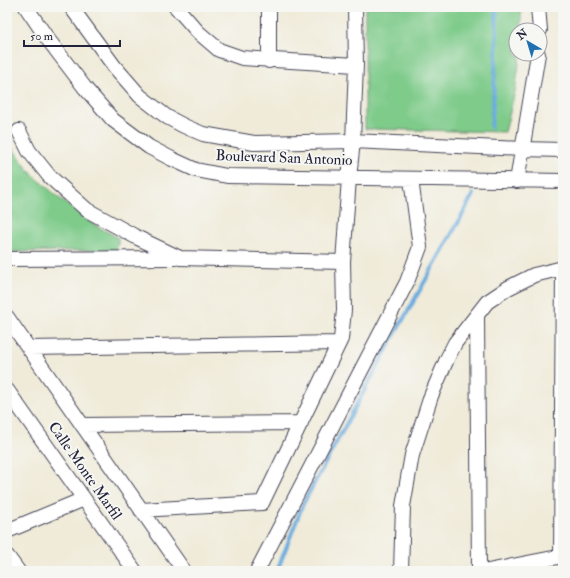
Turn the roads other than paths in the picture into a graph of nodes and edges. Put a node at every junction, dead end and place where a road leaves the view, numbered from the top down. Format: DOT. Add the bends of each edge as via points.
graph roads {
  1 [pos="26,7"];
  2 [pos="71,7"];
  3 [pos="176,7"];
  4 [pos="269,7"];
  5 [pos="355,7"];
  6 [pos="538,7"];
  7 [pos="539,22"];
  8 [pos="269,61"];
  9 [pos="537,62"];
  10 [pos="356,65"];
  11 [pos="19,131"];
  12 [pos="353,141"];
  13 [pos="522,149"];
  14 [pos="563,150"];
  15 [pos="349,178"];
  16 [pos="411,179"];
  17 [pos="517,180"];
  18 [pos="563,181"];
  19 [pos="180,258"];
  20 [pos="7,259"];
  21 [pos="343,262"];
  22 [pos="563,268"];
  23 [pos="477,315"];
  24 [pos="7,317"];
  25 [pos="563,342"];
  26 [pos="339,343"];
  27 [pos="29,348"];
  28 [pos="7,390"];
  29 [pos="301,423"];
  30 [pos="82,425"];
  31 [pos="84,499"];
  32 [pos="141,510"];
  33 [pos="7,531"];
  34 [pos="7,556"];
  35 [pos="562,556"];
  36 [pos="18,571"];
  37 [pos="136,571"];
  38 [pos="184,571"];
  39 [pos="257,571"];
  40 [pos="400,571"];
  41 [pos="479,571"];
  42 [pos="488,571"];
  1 -- 15 [label="street, Boulevard San Antonio" via="85,88 113,120 154,150 196,170 227,176"];
  2 -- 12 [label="street, Boulevard San Antonio" via="114,66 140,96 167,117 184,126 203,134 254,144"];
  3 -- 8 [label="street" via="198,32 219,50 242,58"];
  4 -- 8 [label="street"];
  5 -- 10 [label="street"];
  6 -- 7 [label="street"];
  8 -- 10 [label="street"];
  9 -- 13 [label="street"];
  10 -- 12 [label="street"];
  11 -- 19 [label="street" via="29,151 50,177 87,210"];
  12 -- 13 [label="street, Boulevard San Antonio"];
  12 -- 15 [label="street"];
  13 -- 14 [label="street, Boulevard San Antonio"];
  13 -- 17 [label="street"];
  15 -- 16 [label="street, Boulevard San Antonio"];
  15 -- 21 [label="street"];
  16 -- 17 [label="street, Boulevard San Antonio"];
  16 -- 39 [label="street" via="420,247 407,282"];
  17 -- 18 [label="street, Boulevard San Antonio"];
  19 -- 20 [label="street"];
  19 -- 21 [label="street"];
  21 -- 26 [label="street" via="344,310"];
  22 -- 23 [label="street" via="534,275 508,288 487,302"];
  22 -- 25 [label="street"];
  23 -- 40 [label="street" via="455,343 447,359 431,396 412,455 403,506"];
  23 -- 41 [label="street"];
  24 -- 27 [label="street"];
  25 -- 35 [label="street"];
  26 -- 27 [label="street"];
  26 -- 29 [label="street"];
  27 -- 30 [label="street"];
  28 -- 31 [label="street, Calle Monte Marfil"];
  29 -- 30 [label="street"];
  29 -- 32 [label="street" via="262,503"];
  30 -- 32 [label="street"];
  31 -- 33 [label="street"];
  31 -- 37 [label="street, Calle Monte Marfil"];
  32 -- 38 [label="street"];
  34 -- 36 [label="street"];
  35 -- 42 [label="street"];
}
